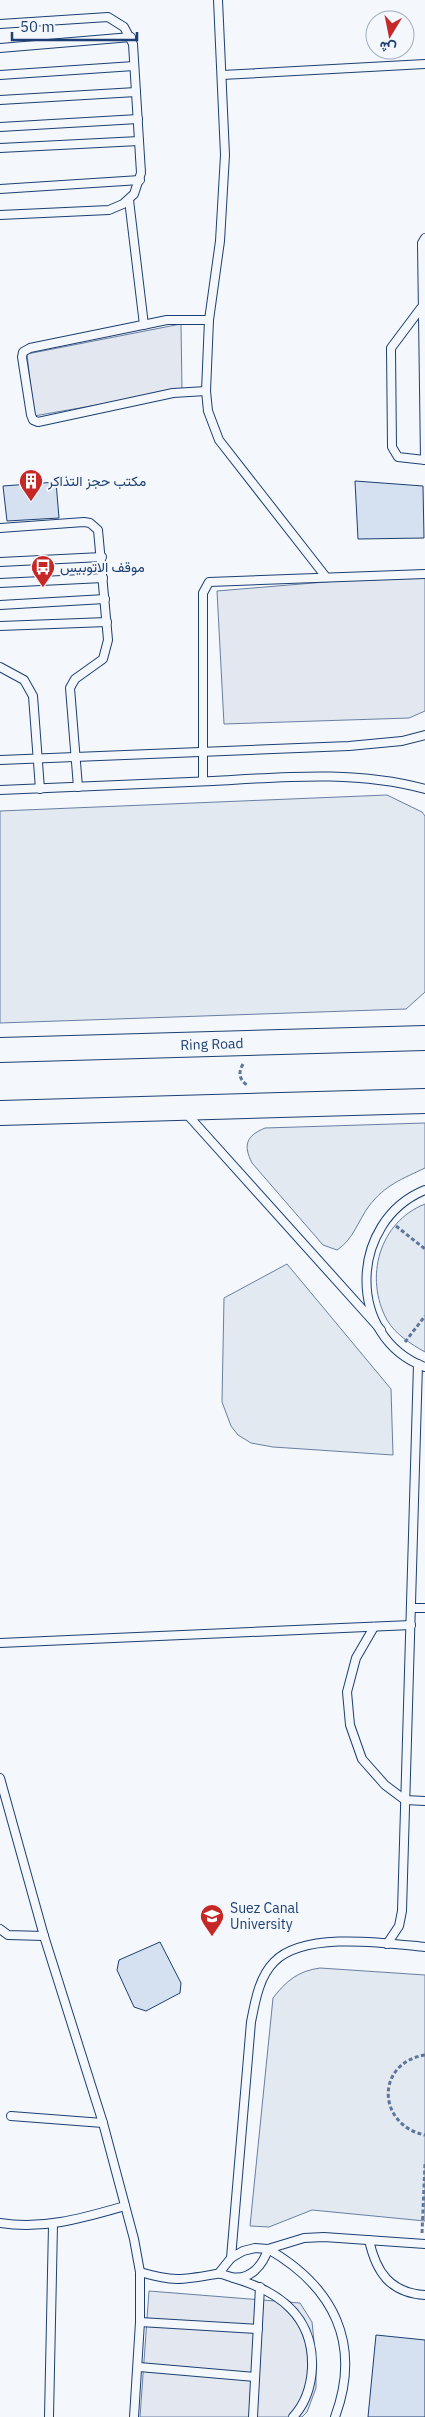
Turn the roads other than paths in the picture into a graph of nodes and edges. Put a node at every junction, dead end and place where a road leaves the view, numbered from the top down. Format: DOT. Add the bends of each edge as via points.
graph roads {
  1 [pos="218,0"];
  2 [pos="0,24"];
  3 [pos="131,37"];
  4 [pos="0,48"];
  5 [pos="425,64"];
  6 [pos="134,66"];
  7 [pos="0,74"];
  8 [pos="222,75"];
  9 [pos="136,92"];
  10 [pos="0,100"];
  11 [pos="138,119"];
  12 [pos="0,126"];
  13 [pos="139,141"];
  14 [pos="0,148"];
  15 [pos="140,180"];
  16 [pos="0,189"];
  17 [pos="129,200"];
  18 [pos="0,215"];
  19 [pos="425,238"];
  20 [pos="422,308"];
  21 [pos="209,320"];
  22 [pos="144,325"];
  23 [pos="206,391"];
  24 [pos="425,460"];
  25 [pos="0,528"];
  26 [pos="102,557"];
  27 [pos="0,562"];
  28 [pos="425,574"];
  29 [pos="103,578"];
  30 [pos="326,578"];
  31 [pos="0,583"];
  32 [pos="105,600"];
  33 [pos="0,605"];
  34 [pos="107,622"];
  35 [pos="0,626"];
  36 [pos="0,667"];
  37 [pos="425,735"];
  38 [pos="203,752"];
  39 [pos="75,757"];
  40 [pos="37,758"];
  41 [pos="0,760"];
  42 [pos="203,781"];
  43 [pos="78,787"];
  44 [pos="40,789"];
  45 [pos="425,789"];
  46 [pos="0,790"];
  47 [pos="425,1038"];
  48 [pos="0,1050"];
  49 [pos="425,1100"];
  50 [pos="182,1108"];
  51 [pos="0,1113"];
  52 [pos="425,1190"];
  53 [pos="381,1330"];
  54 [pos="421,1365"];
  55 [pos="411,1608"];
  56 [pos="425,1608"];
  57 [pos="410,1625"];
  58 [pos="374,1627"];
  59 [pos="0,1643"];
  60 [pos="0,1778"];
  61 [pos="405,1800"];
  62 [pos="425,1800"];
  63 [pos="3,1801"];
  64 [pos="0,1928"];
  65 [pos="44,1936"];
  66 [pos="387,1944"];
  67 [pos="425,1947"];
  68 [pos="11,2116"];
  69 [pos="103,2123"];
  70 [pos="125,2206"];
  71 [pos="0,2223"];
  72 [pos="53,2225"];
  73 [pos="369,2240"];
  74 [pos="424,2244"];
  75 [pos="268,2249"];
  76 [pos="231,2258"];
  77 [pos="140,2272"];
  78 [pos="219,2273"];
  79 [pos="233,2278"];
  80 [pos="260,2287"];
  81 [pos="425,2295"];
  82 [pos="140,2322"];
  83 [pos="258,2329"];
  84 [pos="139,2367"];
  85 [pos="255,2377"];
  86 [pos="49,2417"];
  87 [pos="134,2417"];
  88 [pos="144,2417"];
  89 [pos="253,2417"];
  90 [pos="293,2417"];
  91 [pos="335,2417"];
  1 -- 8 [label="lane"];
  2 -- 3 [label="lane" via="98,16 124,26"];
  3 -- 4 [label="lane"];
  3 -- 6 [label="lane"];
  5 -- 8 [label="lane"];
  6 -- 7 [label="lane"];
  6 -- 9 [label="lane"];
  8 -- 21 [label="lane" via="224,198"];
  9 -- 10 [label="lane"];
  9 -- 11 [label="lane"];
  11 -- 12 [label="lane"];
  11 -- 13 [label="lane"];
  13 -- 14 [label="lane"];
  13 -- 15 [label="lane"];
  15 -- 16 [label="lane"];
  15 -- 17 [label="lane"];
  17 -- 18 [label="lane" via="109,210"];
  17 -- 22 [label="lane"];
  19 -- 20 [label="lane" via="422,243"];
  20 -- 24 [label="lane"];
  20 -- 24 [label="lane" via="391,348 392,447 398,457"];
  21 -- 22 [label="lane"];
  21 -- 23 [label="lane"];
  22 -- 23 [label="lane" via="26,349 22,357 33,420 38,422 173,393"];
  23 -- 30 [label="lane" via="208,411 219,440"];
  25 -- 26 [label="lane" via="90,522 98,530"];
  26 -- 27 [label="lane"];
  26 -- 29 [label="lane"];
  28 -- 30 [label="lane"];
  29 -- 31 [label="lane"];
  29 -- 32 [label="lane"];
  30 -- 38 [label="lane" via="214,581 207,585 203,593"];
  32 -- 33 [label="lane"];
  32 -- 34 [label="lane"];
  34 -- 35 [label="lane"];
  34 -- 39 [label="lane" via="108,640 103,659 75,679 70,688"];
  36 -- 40 [label="lane" via="24,680 31,690"];
  37 -- 38 [label="lane" via="380,744"];
  38 -- 39 [label="lane"];
  38 -- 42 [label="lane"];
  39 -- 40 [label="lane"];
  39 -- 43 [label="lane"];
  40 -- 41 [label="lane"];
  40 -- 44 [label="lane"];
  42 -- 43 [label="lane"];
  42 -- 45 [label="lane" via="312,776 400,782"];
  43 -- 44 [label="lane"];
  44 -- 46 [label="lane"];
  47 -- 48 [label="main road, Ring Road"];
  49 -- 50 [label="main road"];
  50 -- 51 [label="main road"];
  50 -- 53 [label="lane"];
  52 -- 53 [label="lane" via="413,1194 392,1212 377,1232 371,1248 365,1282 370,1307"];
  53 -- 54 [label="lane" via="398,1350"];
  54 -- 55 [label="lane"];
  55 -- 56 [label="lane"];
  55 -- 57 [label="lane"];
  57 -- 58 [label="lane"];
  57 -- 61 [label="lane"];
  58 -- 59 [label="lane"];
  58 -- 61 [label="lane" via="356,1658 347,1692 350,1725 362,1759 385,1785"];
  60 -- 63 [label="lane"];
  61 -- 62 [label="lane"];
  61 -- 66 [label="lane" via="402,1911 398,1926"];
  63 -- 65 [label="lane"];
  64 -- 65 [label="lane" via="8,1935"];
  65 -- 69 [label="lane"];
  66 -- 67 [label="lane"];
  66 -- 76 [label="lane" via="320,1942 304,1946 273,1962 263,1978 251,2022"];
  68 -- 69 [label="lane"];
  69 -- 70 [label="lane"];
  70 -- 72 [label="lane"];
  70 -- 77 [label="lane"];
  71 -- 72 [label="lane"];
  72 -- 86 [label="lane"];
  73 -- 74 [label="lane"];
  73 -- 75 [label="lane" via="304,2238"];
  73 -- 81 [label="lane" via="373,2259 382,2275 396,2287"];
  75 -- 76 [label="lane" via="255,2248"];
  75 -- 79 [label="lane" via="257,2270"];
  75 -- 91 [label="lane" via="292,2263 313,2282 329,2304 340,2330 346,2374"];
  76 -- 78 [label="lane"];
  77 -- 78 [label="lane" via="180,2280"];
  77 -- 82 [label="lane"];
  78 -- 79 [label="lane"];
  79 -- 80 [label="lane"];
  80 -- 83 [label="lane"];
  80 -- 90 [label="lane" via="290,2308 306,2328 312,2364 309,2388 306,2400"];
  82 -- 83 [label="lane"];
  82 -- 84 [label="lane"];
  83 -- 85 [label="lane"];
  84 -- 85 [label="lane"];
  84 -- 87 [label="lane"];
  85 -- 89 [label="lane"];
  87 -- 88 [label="lane"];
}
